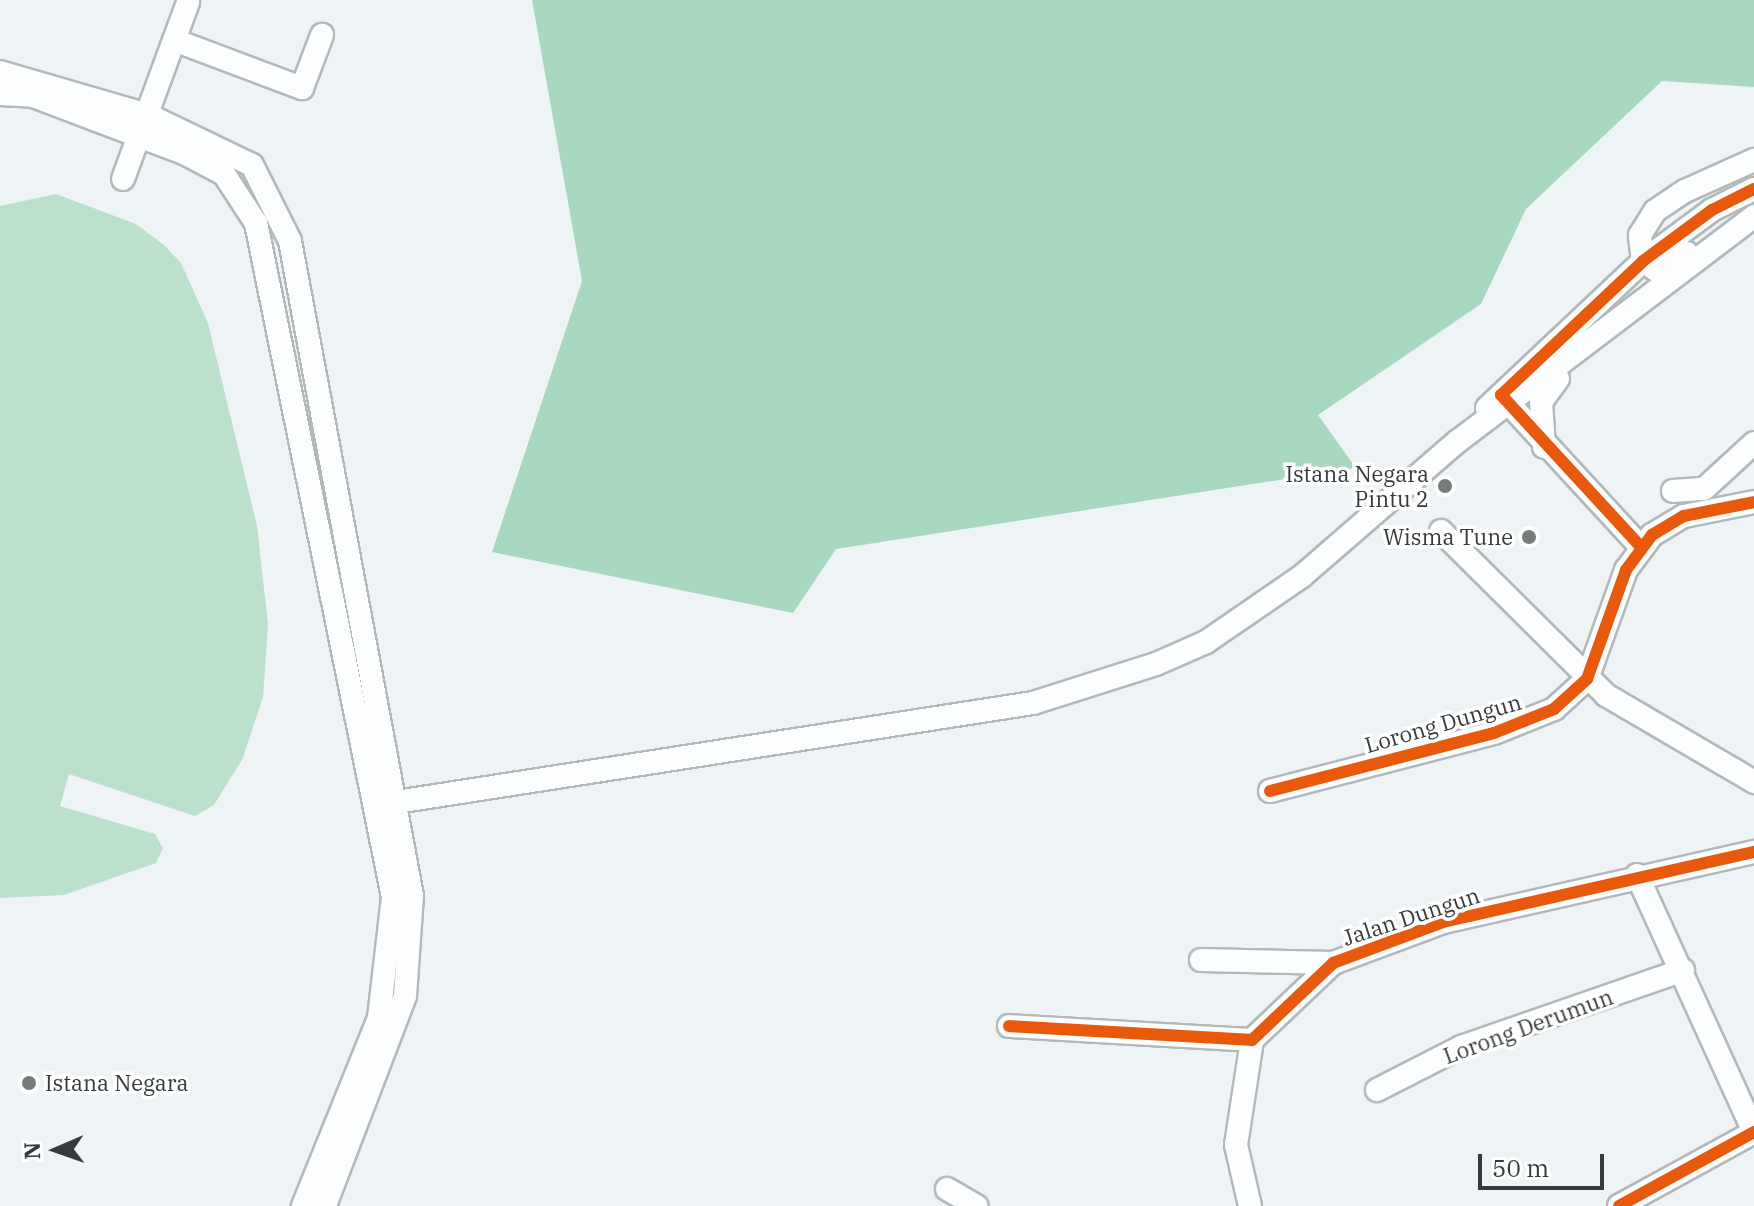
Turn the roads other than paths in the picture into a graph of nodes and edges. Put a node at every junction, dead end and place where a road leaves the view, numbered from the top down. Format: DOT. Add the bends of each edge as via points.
graph roads {
  1 [pos="188,2"];
  2 [pos="322,35"];
  3 [pos="174,40"];
  4 [pos="0,72"];
  5 [pos="0,94"];
  6 [pos="145,125"];
  7 [pos="1754,160"];
  8 [pos="123,179"];
  9 [pos="1754,189"];
  10 [pos="1754,216"];
  11 [pos="1643,261"];
  12 [pos="1605,334"];
  13 [pos="1505,402"];
  14 [pos="1754,443"];
  15 [pos="1544,447"];
  16 [pos="1673,491"];
  17 [pos="1704,491"];
  18 [pos="1754,502"];
  19 [pos="1441,531"];
  20 [pos="1641,547"];
  21 [pos="1587,679"];
  22 [pos="1754,782"];
  23 [pos="1270,791"];
  24 [pos="388,804"];
  25 [pos="1754,852"];
  26 [pos="1637,875"];
  27 [pos="1201,960"];
  28 [pos="1333,963"];
  29 [pos="1683,970"];
  30 [pos="1009,1026"];
  31 [pos="1252,1040"];
  32 [pos="1377,1090"];
  33 [pos="1754,1132"];
  34 [pos="947,1189"];
  35 [pos="303,1206"];
  36 [pos="325,1206"];
  37 [pos="976,1206"];
  38 [pos="1250,1206"];
  39 [pos="1619,1206"];
  1 -- 3 [label="street"];
  2 -- 3 [label="street" via="302,88"];
  3 -- 6 [label="street"];
  4 -- 6 [label="street"];
  5 -- 6 [label="street" via="33,96"];
  6 -- 8 [label="street"];
  6 -- 24 [label="street" via="224,174 256,223"];
  6 -- 24 [label="street" via="252,165 290,241"];
  7 -- 11 [label="street" via="1655,211 1640,235"];
  9 -- 11 [label="street" via="1712,210"];
  10 -- 11 [label="street" via="1670,265 1656,270"];
  10 -- 12 [label="street"];
  11 -- 13 [label="street"];
  12 -- 13 [label="street"];
  12 -- 15 [label="street" via="1547,389"];
  13 -- 15 [label="street"];
  13 -- 24 [label="street" via="1252,613 1206,642 1097,685 1033,703"];
  14 -- 17 [label="street"];
  15 -- 20 [label="street"];
  16 -- 17 [label="street"];
  17 -- 18 [label="street, Lorong Dungun"];
  17 -- 20 [label="street, Lorong Dungun"];
  19 -- 21 [label="street"];
  20 -- 21 [label="street, Lorong Dungun"];
  21 -- 22 [label="street"];
  21 -- 23 [label="street, Lorong Dungun" via="1572,697 1526,723"];
  24 -- 35 [label="street" via="393,897 389,978"];
  24 -- 36 [label="street" via="412,896 411,970 388,1049"];
  25 -- 26 [label="street, Jalan Dungun"];
  26 -- 28 [label="street, Jalan Dungun" via="1443,922"];
  26 -- 29 [label="street"];
  27 -- 28 [label="street"];
  28 -- 31 [label="street, Jalan Dungun"];
  29 -- 32 [label="street, Lorong Derumun" via="1461,1047"];
  29 -- 33 [label="street"];
  30 -- 31 [label="street"];
  31 -- 38 [label="street" via="1236,1145"];
  33 -- 39 [label="street"];
  34 -- 37 [label="street"];
}
